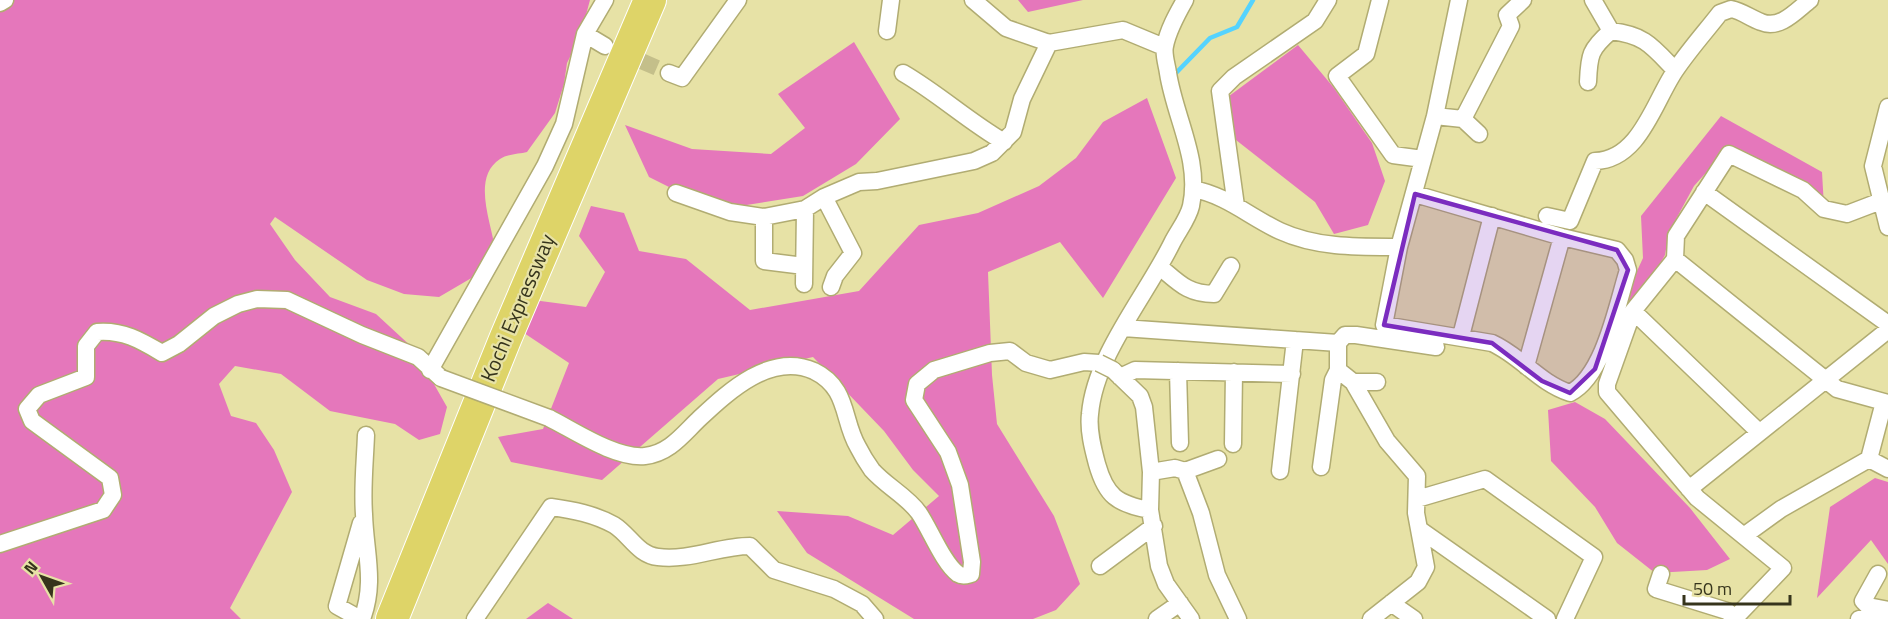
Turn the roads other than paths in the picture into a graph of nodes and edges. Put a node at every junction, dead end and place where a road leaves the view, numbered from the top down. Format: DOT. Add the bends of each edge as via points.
graph roads {
  1 [pos="5,0"];
  2 [pos="605,0"];
  3 [pos="636,0"];
  4 [pos="650,0"];
  5 [pos="738,0"];
  6 [pos="891,0"];
  7 [pos="973,0"];
  8 [pos="1185,0"];
  9 [pos="1328,0"];
  10 [pos="1380,0"];
  11 [pos="1459,0"];
  12 [pos="1523,0"];
  13 [pos="1593,0"];
  14 [pos="1810,0"];
  15 [pos="0,3"];
  16 [pos="887,31"];
  17 [pos="1611,32"];
  18 [pos="585,34"];
  19 [pos="1049,43"];
  20 [pos="605,46"];
  21 [pos="1164,47"];
  22 [pos="1675,70"];
  23 [pos="669,73"];
  24 [pos="903,73"];
  25 [pos="1588,82"];
  26 [pos="1888,107"];
  27 [pos="1435,116"];
  28 [pos="1462,119"];
  29 [pos="1479,134"];
  30 [pos="1004,142"];
  31 [pos="1423,159"];
  32 [pos="1192,189"];
  33 [pos="1704,192"];
  34 [pos="676,194"];
  35 [pos="1415,194"];
  36 [pos="824,197"];
  37 [pos="1881,201"];
  38 [pos="1236,206"];
  39 [pos="806,209"];
  40 [pos="1492,216"];
  41 [pos="1547,216"];
  42 [pos="764,217"];
  43 [pos="1888,227"];
  44 [pos="1562,237"];
  45 [pos="1399,247"];
  46 [pos="1675,259"];
  47 [pos="804,266"];
  48 [pos="1231,266"];
  49 [pos="1160,267"];
  50 [pos="804,284"];
  51 [pos="831,287"];
  52 [pos="1633,311"];
  53 [pos="1888,324"];
  54 [pos="1123,328"];
  55 [pos="1888,330"];
  56 [pos="1461,336"];
  57 [pos="1296,340"];
  58 [pos="1338,343"];
  59 [pos="1436,347"];
  60 [pos="1526,366"];
  61 [pos="1110,370"];
  62 [pos="1338,370"];
  63 [pos="1178,371"];
  64 [pos="1233,372"];
  65 [pos="436,374"];
  66 [pos="1292,374"];
  67 [pos="1825,380"];
  68 [pos="1353,382"];
  69 [pos="1377,382"];
  70 [pos="1886,403"];
  71 [pos="1759,432"];
  72 [pos="366,435"];
  73 [pos="1180,443"];
  74 [pos="1233,444"];
  75 [pos="1218,459"];
  76 [pos="1869,459"];
  77 [pos="1321,467"];
  78 [pos="1888,469"];
  79 [pos="1185,471"];
  80 [pos="1280,471"];
  81 [pos="1151,472"];
  82 [pos="1689,489"];
  83 [pos="1417,499"];
  84 [pos="363,513"];
  85 [pos="1152,518"];
  86 [pos="1419,529"];
  87 [pos="1745,535"];
  88 [pos="0,544"];
  89 [pos="1100,566"];
  90 [pos="1661,574"];
  91 [pos="1878,574"];
  92 [pos="1180,603"];
  93 [pos="1391,603"];
  94 [pos="1888,610"];
  95 [pos="365,618"];
  96 [pos="1735,618"];
  97 [pos="392,619"];
  98 [pos="475,619"];
  99 [pos="875,619"];
  100 [pos="1157,619"];
  101 [pos="1191,619"];
  102 [pos="1238,619"];
  103 [pos="1371,619"];
  104 [pos="1414,619"];
  105 [pos="1547,619"];
  106 [pos="1564,619"];
  107 [pos="1859,619"];
  108 [pos="1881,619"];
  1 -- 15 [label="street"];
  2 -- 18 [label="street"];
  3 -- 95 [label="highway, Kochi Expressway" via="517,281"];
  4 -- 97 [label="highway, Kochi Expressway" via="506,337"];
  5 -- 23 [label="street" via="682,78"];
  6 -- 16 [label="street"];
  7 -- 19 [label="street" via="1006,28"];
  8 -- 21 [label="street"];
  9 -- 38 [label="street" via="1315,21 1220,91"];
  10 -- 31 [label="street" via="1366,54 1337,76 1393,155"];
  11 -- 27 [label="street"];
  12 -- 28 [label="street" via="1507,15 1511,26"];
  13 -- 17 [label="street"];
  14 -- 22 [label="street" via="1773,25 1731,9 1720,13"];
  17 -- 22 [label="street" via="1634,34 1648,41"];
  17 -- 25 [label="street" via="1593,46"];
  18 -- 20 [label="street"];
  18 -- 65 [label="street" via="564,124"];
  19 -- 21 [label="street" via="1123,30"];
  19 -- 30 [label="street" via="1022,99 1012,132"];
  21 -- 32 [label="street" via="1192,163"];
  22 -- 41 [label="street" via="1646,124 1625,150 1609,160 1595,161 1570,221"];
  24 -- 30 [label="street"];
  26 -- 37 [label="street" via="1873,166"];
  27 -- 28 [label="street"];
  27 -- 31 [label="street"];
  28 -- 29 [label="street"];
  30 -- 36 [label="street" via="992,153 974,160 859,182"];
  31 -- 35 [label="street"];
  32 -- 38 [label="street" via="1211,193"];
  32 -- 49 [label="street" via="1190,208"];
  33 -- 37 [label="street" via="1729,154 1803,190 1824,209 1847,214"];
  33 -- 46 [label="street" via="1676,236"];
  33 -- 53 [label="street"];
  34 -- 42 [label="street" via="730,212"];
  35 -- 40 [label="street"];
  35 -- 45 [label="street"];
  36 -- 39 [label="street"];
  36 -- 51 [label="street" via="853,253"];
  37 -- 43 [label="street"];
  38 -- 45 [label="street" via="1281,232 1334,246"];
  39 -- 42 [label="street"];
  39 -- 47 [label="street"];
  40 -- 44 [label="street"];
  40 -- 56 [label="street"];
  42 -- 47 [label="street" via="764,261"];
  44 -- 60 [label="street"];
  44 -- 60 [label="street" via="1617,250 1628,270 1595,369 1581,388 1570,393 1556,388"];
  45 -- 56 [label="street" via="1384,325"];
  46 -- 52 [label="street"];
  46 -- 67 [label="street"];
  47 -- 50 [label="street"];
  48 -- 49 [label="street" via="1214,294 1198,294 1184,287"];
  49 -- 54 [label="street"];
  52 -- 71 [label="street"];
  52 -- 82 [label="street" via="1606,384 1607,392"];
  54 -- 57 [label="street"];
  54 -- 85 [label="street" via="1092,397 1089,417 1093,451 1107,490 1114,498"];
  55 -- 67 [label="street"];
  56 -- 60 [label="street" via="1500,346"];
  57 -- 58 [label="street"];
  57 -- 66 [label="street"];
  58 -- 59 [label="street" via="1345,335 1356,335"];
  58 -- 62 [label="street"];
  61 -- 63 [label="street"];
  61 -- 65 [label="street, bridge" via="1084,362 1050,370 1026,363 1010,351 934,370 917,384 915,400 948,452 960,485 972,562 971,574 964,576 958,574 918,512 872,470 856,444 842,399 815,372 788,365 766,370 732,389 675,443 660,453 644,456 623,454 549,418"];
  61 -- 81 [label="street" via="1140,396"];
  62 -- 68 [label="street"];
  62 -- 77 [label="street" via="1333,380"];
  63 -- 64 [label="street"];
  63 -- 73 [label="street"];
  64 -- 66 [label="street"];
  64 -- 74 [label="street"];
  65 -- 88 [label="street" via="418,357 287,300 257,299 238,304 162,353 115,330 97,332 86,346 86,377 39,394 27,409 32,421 110,478 113,495 103,510"];
  66 -- 80 [label="street"];
  67 -- 70 [label="street" via="1837,389"];
  67 -- 71 [label="street"];
  68 -- 69 [label="street"];
  68 -- 83 [label="street" via="1387,441 1418,476"];
  70 -- 76 [label="street"];
  71 -- 82 [label="street"];
  72 -- 84 [label="street"];
  75 -- 79 [label="street"];
  76 -- 78 [label="street"];
  76 -- 87 [label="street" via="1781,509"];
  79 -- 81 [label="street" via="1175,468"];
  79 -- 102 [label="street" via="1217,575"];
  81 -- 85 [label="street"];
  82 -- 87 [label="street"];
  83 -- 86 [label="street"];
  83 -- 106 [label="street" via="1485,479 1594,557"];
  84 -- 95 [label="street" via="370,580"];
  84 -- 95 [label="street" via="337,606"];
  85 -- 89 [label="street"];
  85 -- 92 [label="street" via="1158,566"];
  86 -- 93 [label="street" via="1426,567 1418,582"];
  86 -- 105 [label="street"];
  87 -- 96 [label="street" via="1783,568"];
  90 -- 96 [label="street" via="1656,589 1727,611"];
  91 -- 94 [label="street" via="1863,601 1868,606"];
  92 -- 100 [label="street"];
  92 -- 101 [label="street"];
  93 -- 103 [label="street"];
  93 -- 104 [label="street"];
  98 -- 99 [label="street" via="552,507 580,511 615,526 643,552 657,557 750,546 774,570 834,589 862,604"];
  107 -- 108 [label="street"];
}
